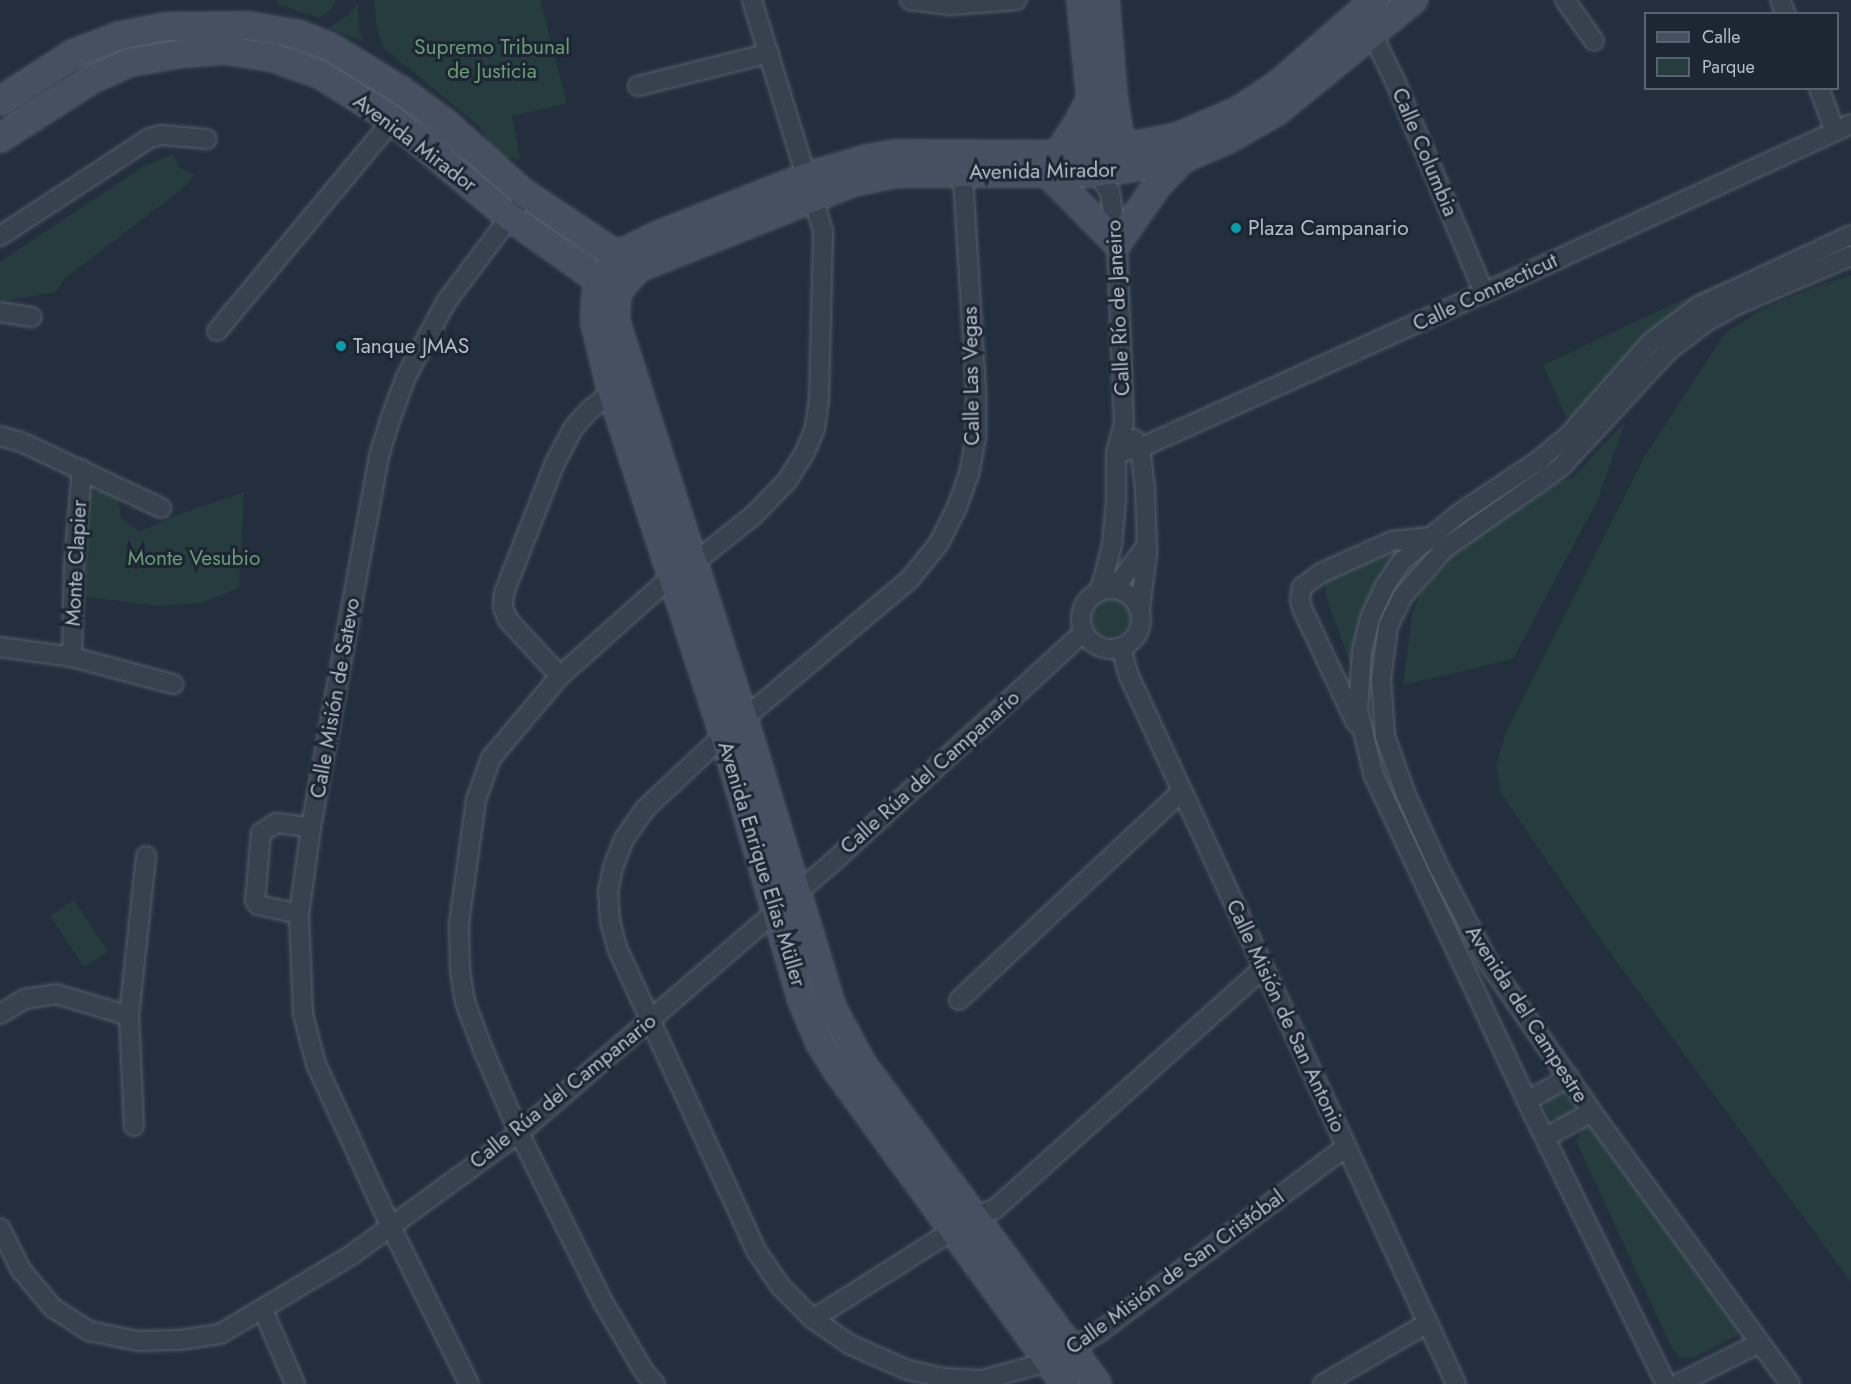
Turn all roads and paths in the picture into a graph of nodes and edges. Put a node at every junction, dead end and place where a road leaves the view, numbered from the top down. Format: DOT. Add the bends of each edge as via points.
graph roads {
  1 [pos="752,0"];
  2 [pos="910,0"];
  3 [pos="1017,0"];
  4 [pos="1081,0"];
  5 [pos="1105,0"];
  6 [pos="1413,0"];
  7 [pos="1565,0"];
  8 [pos="1370,16"];
  9 [pos="1594,41"];
  10 [pos="768,53"];
  11 [pos="638,86"];
  12 [pos="1820,90"];
  13 [pos="1103,97"];
  14 [pos="0,101"];
  15 [pos="393,120"];
  16 [pos="1843,127"];
  17 [pos="0,138"];
  18 [pos="207,139"];
  19 [pos="1180,148"];
  20 [pos="1124,159"];
  21 [pos="962,163"];
  22 [pos="1053,164"];
  23 [pos="1102,172"];
  24 [pos="810,186"];
  25 [pos="527,196"];
  26 [pos="510,217"];
  27 [pos="1851,235"];
  28 [pos="0,237"];
  29 [pos="1117,243"];
  30 [pos="1851,256"];
  31 [pos="627,262"];
  32 [pos="608,287"];
  33 [pos="1484,293"];
  34 [pos="0,312"];
  35 [pos="32,317"];
  36 [pos="217,331"];
  37 [pos="623,387"];
  38 [pos="1608,387"];
  39 [pos="1623,399"];
  40 [pos="1124,423"];
  41 [pos="0,435"];
  42 [pos="1140,448"];
  43 [pos="1116,453"];
  44 [pos="82,469"];
  45 [pos="161,508"];
  46 [pos="1460,513"];
  47 [pos="1470,529"];
  48 [pos="1114,530"];
  49 [pos="1430,537"];
  50 [pos="1146,539"];
  51 [pos="694,563"];
  52 [pos="671,577"];
  53 [pos="1105,590"];
  54 [pos="1140,609"];
  55 [pos="1084,632"];
  56 [pos="0,647"];
  57 [pos="1121,647"];
  58 [pos="72,657"];
  59 [pos="560,676"];
  60 [pos="173,684"];
  61 [pos="744,720"];
  62 [pos="724,735"];
  63 [pos="1363,738"];
  64 [pos="1394,762"];
  65 [pos="1373,773"];
  66 [pos="1182,791"];
  67 [pos="311,827"];
  68 [pos="146,856"];
  69 [pos="797,891"];
  70 [pos="776,910"];
  71 [pos="299,914"];
  72 [pos="1264,968"];
  73 [pos="959,1000"];
  74 [pos="0,1014"];
  75 [pos="129,1016"];
  76 [pos="649,1020"];
  77 [pos="1569,1077"];
  78 [pos="1527,1101"];
  79 [pos="1592,1112"];
  80 [pos="134,1126"];
  81 [pos="519,1133"];
  82 [pos="1546,1137"];
  83 [pos="1346,1147"];
  84 [pos="975,1216"];
  85 [pos="390,1225"];
  86 [pos="0,1228"];
  87 [pos="954,1232"];
  88 [pos="262,1310"];
  89 [pos="813,1319"];
  90 [pos="1428,1323"];
  91 [pos="1759,1342"];
  92 [pos="1070,1349"];
  93 [pos="1048,1362"];
  94 [pos="295,1384"];
  95 [pos="469,1384"];
  96 [pos="655,1384"];
  97 [pos="1065,1384"];
  98 [pos="1097,1384"];
  99 [pos="1323,1384"];
  100 [pos="1456,1384"];
  101 [pos="1666,1384"];
  102 [pos="1678,1384"];
  103 [pos="1790,1384"];
  1 -- 10 [label="street"];
  2 -- 3 [label="street" via="950,5"];
  4 -- 13 [label="main road, Calle Río de Janeiro"];
  5 -- 13 [label="main road, Calle Río de Janeiro"];
  6 -- 8 [label="main road, Avenida Mirador"];
  7 -- 9 [label="street"];
  8 -- 19 [label="main road, Avenida Mirador" via="1279,84"];
  8 -- 33 [label="street, Calle Columbia"];
  10 -- 11 [label="street"];
  10 -- 24 [label="street"];
  12 -- 16 [label="street"];
  13 -- 19 [label="main road" via="1137,124"];
  13 -- 20 [label="main road, Calle Río de Janeiro"];
  13 -- 22 [label="main road"];
  13 -- 23 [label="main road, Calle Río de Janeiro"];
  14 -- 25 [label="main road, Avenida Mirador" via="73,54 120,36 166,27 248,26 282,31 330,47 368,69 445,123"];
  15 -- 17 [label="main road, Avenida Mirador" via="320,74 272,57 224,50 130,62 94,78"];
  15 -- 26 [label="main road, Avenida Mirador"];
  15 -- 36 [label="street"];
  16 -- 33 [label="street, Calle Connecticut"];
  18 -- 28 [label="street" via="162,135 150,138"];
  19 -- 20 [label="main road, Avenida Mirador"];
  19 -- 29 [label="main road"];
  20 -- 23 [label="main road, Avenida Mirador"];
  21 -- 22 [label="main road, Avenida Mirador"];
  21 -- 24 [label="main road, Avenida Mirador" via="896,154 867,159"];
  21 -- 61 [label="street, Calle Las Vegas" via="976,438 957,507 939,543 909,580"];
  22 -- 23 [label="main road, Avenida Mirador"];
  22 -- 29 [label="main road"];
  23 -- 29 [label="street, Calle Río de Janeiro"];
  24 -- 31 [label="main road, Avenida Mirador" via="659,235"];
  24 -- 51 [label="street" via="823,231 815,428 787,481 754,515"];
  25 -- 26 [label="street, Calle Misión de Satevo"];
  25 -- 31 [label="main road, Avenida Mirador"];
  26 -- 32 [label="main road, Avenida Mirador"];
  26 -- 67 [label="street, Calle Misión de Satevo" via="446,302 406,377 390,420 379,456"];
  27 -- 38 [label="street, Avenida del Campestre" via="1700,306 1650,342"];
  29 -- 40 [label="street, Calle Río de Janeiro"];
  30 -- 39 [label="street, Avenida del Campestre" via="1706,322 1668,351"];
  31 -- 32 [label="main road"];
  32 -- 37 [label="main road, Avenida Enrique Elías Müller" via="595,322"];
  33 -- 42 [label="street, Calle Connecticut"];
  34 -- 35 [label="street"];
  37 -- 51 [label="main road, Avenida Enrique Elías Müller"];
  37 -- 52 [label="main road, Avenida Enrique Elías Müller"];
  37 -- 59 [label="street" via="574,427 555,463 504,593 503,607 508,620"];
  38 -- 39 [label="street"];
  38 -- 46 [label="street, Avenida del Campestre" via="1569,435 1538,461"];
  39 -- 47 [label="street, Avenida del Campestre" via="1561,467"];
  40 -- 42 [label="street, Calle Río de Janeiro"];
  40 -- 43 [label="street, Calle Río de Janeiro"];
  41 -- 44 [label="street"];
  42 -- 43 [label="street, Calle Connecticut"];
  42 -- 50 [label="street, Calle Río de Janeiro"];
  43 -- 48 [label="street, Calle Río de Janeiro"];
  44 -- 45 [label="street"];
  44 -- 58 [label="street, Monte Clapier"];
  46 -- 47 [label="street"];
  46 -- 49 [label="street, Avenida del Campestre"];
  47 -- 64 [label="street, Avenida del Campestre" via="1422,571 1402,597 1388,626 1381,709"];
  48 -- 50 [label="street"];
  48 -- 53 [label="street, Calle Río de Janeiro"];
  49 -- 63 [label="street, Avenida del Campestre" via="1402,561 1384,586 1370,618 1359,688"];
  49 -- 63 [label="street, Avenida del Campestre" via="1392,541 1321,573 1300,592 1302,608"];
  50 -- 53 [label="street"];
  50 -- 54 [label="street, Calle Río de Janeiro"];
  51 -- 61 [label="main road, Avenida Enrique Elías Müller"];
  52 -- 59 [label="street"];
  52 -- 62 [label="main road, Avenida Enrique Elías Müller"];
  53 -- 54 [label="street" via="1128,594"];
  53 -- 55 [label="street" via="1091,596 1081,613"];
  54 -- 57 [label="street" via="1136,636"];
  55 -- 57 [label="street" via="1104,648"];
  55 -- 69 [label="street, Calle Rúa del Campanario"];
  56 -- 58 [label="street"];
  57 -- 66 [label="street, Calle Misión de San Antonio" via="1129,676"];
  58 -- 60 [label="street"];
  59 -- 81 [label="street" via="505,739 483,776 476,800 459,922 465,1002"];
  61 -- 62 [label="street, Calle Misión de San Cristóbal"];
  61 -- 69 [label="main road, Avenida Enrique Elías Müller"];
  62 -- 70 [label="main road, Avenida Enrique Elías Müller"];
  62 -- 76 [label="street, Calle Misión de San Cristóbal" via="645,809 624,839 613,868 608,892 610,921 618,950"];
  63 -- 65 [label="street, Avenida del Campestre"];
  64 -- 65 [label="street"];
  64 -- 77 [label="street, Avenida del Campestre" via="1474,938"];
  65 -- 78 [label="street, Avenida del Campestre"];
  66 -- 72 [label="street, Calle Misión de San Antonio"];
  66 -- 73 [label="street"];
  67 -- 71 [label="street, Calle Misión de Satevo"];
  67 -- 71 [label="street" via="276,823 261,833 255,901"];
  68 -- 75 [label="street"];
  69 -- 70 [label="street, Calle Rúa del Campanario"];
  69 -- 84 [label="main road, Avenida Enrique Elías Müller" via="832,1008 845,1034 862,1064"];
  70 -- 76 [label="street, Calle Rúa del Campanario"];
  70 -- 87 [label="main road, Avenida Enrique Elías Müller" via="802,1000 820,1042"];
  71 -- 85 [label="street, Calle Misión de Satevo" via="300,973 308,1040"];
  72 -- 83 [label="street, Calle Misión de San Antonio"];
  72 -- 84 [label="street" via="995,1209"];
  74 -- 75 [label="street" via="25,999 56,994"];
  75 -- 80 [label="street"];
  76 -- 81 [label="street, Calle Rúa del Campanario"];
  76 -- 89 [label="street, Calle Misión de San Cristóbal" via="758,1252 781,1287"];
  77 -- 78 [label="street"];
  77 -- 79 [label="street, Avenida del Campestre"];
  78 -- 82 [label="street, Avenida del Campestre"];
  79 -- 82 [label="street"];
  79 -- 91 [label="street, Avenida del Campestre"];
  81 -- 85 [label="street, Calle Rúa del Campanario"];
  81 -- 96 [label="street" via="603,1302"];
  82 -- 101 [label="street, Avenida del Campestre"];
  83 -- 90 [label="street, Calle Misión de San Antonio"];
  83 -- 92 [label="street, Calle Misión de San Cristóbal" via="1098,1333"];
  84 -- 87 [label="street"];
  84 -- 92 [label="main road, Avenida Enrique Elías Müller"];
  85 -- 88 [label="street, Calle Rúa del Campanario" via="353,1254"];
  85 -- 95 [label="street, Calle Misión de Satevo"];
  86 -- 88 [label="street, Calle Rúa del Campanario" via="21,1270 52,1308 89,1331 138,1341 179,1340 220,1334"];
  87 -- 89 [label="street"];
  87 -- 93 [label="main road, Avenida Enrique Elías Müller"];
  88 -- 94 [label="street"];
  89 -- 93 [label="street, Calle Misión de San Cristóbal" via="850,1346 908,1370 943,1378 982,1380"];
  90 -- 99 [label="street"];
  90 -- 100 [label="street, Calle Misión de San Antonio"];
  91 -- 102 [label="street"];
  91 -- 103 [label="street, Avenida del Campestre"];
  92 -- 93 [label="street, Calle Misión de San Cristóbal"];
  92 -- 98 [label="main road, Avenida Enrique Elías Müller"];
  93 -- 97 [label="main road, Avenida Enrique Elías Müller"];
}
